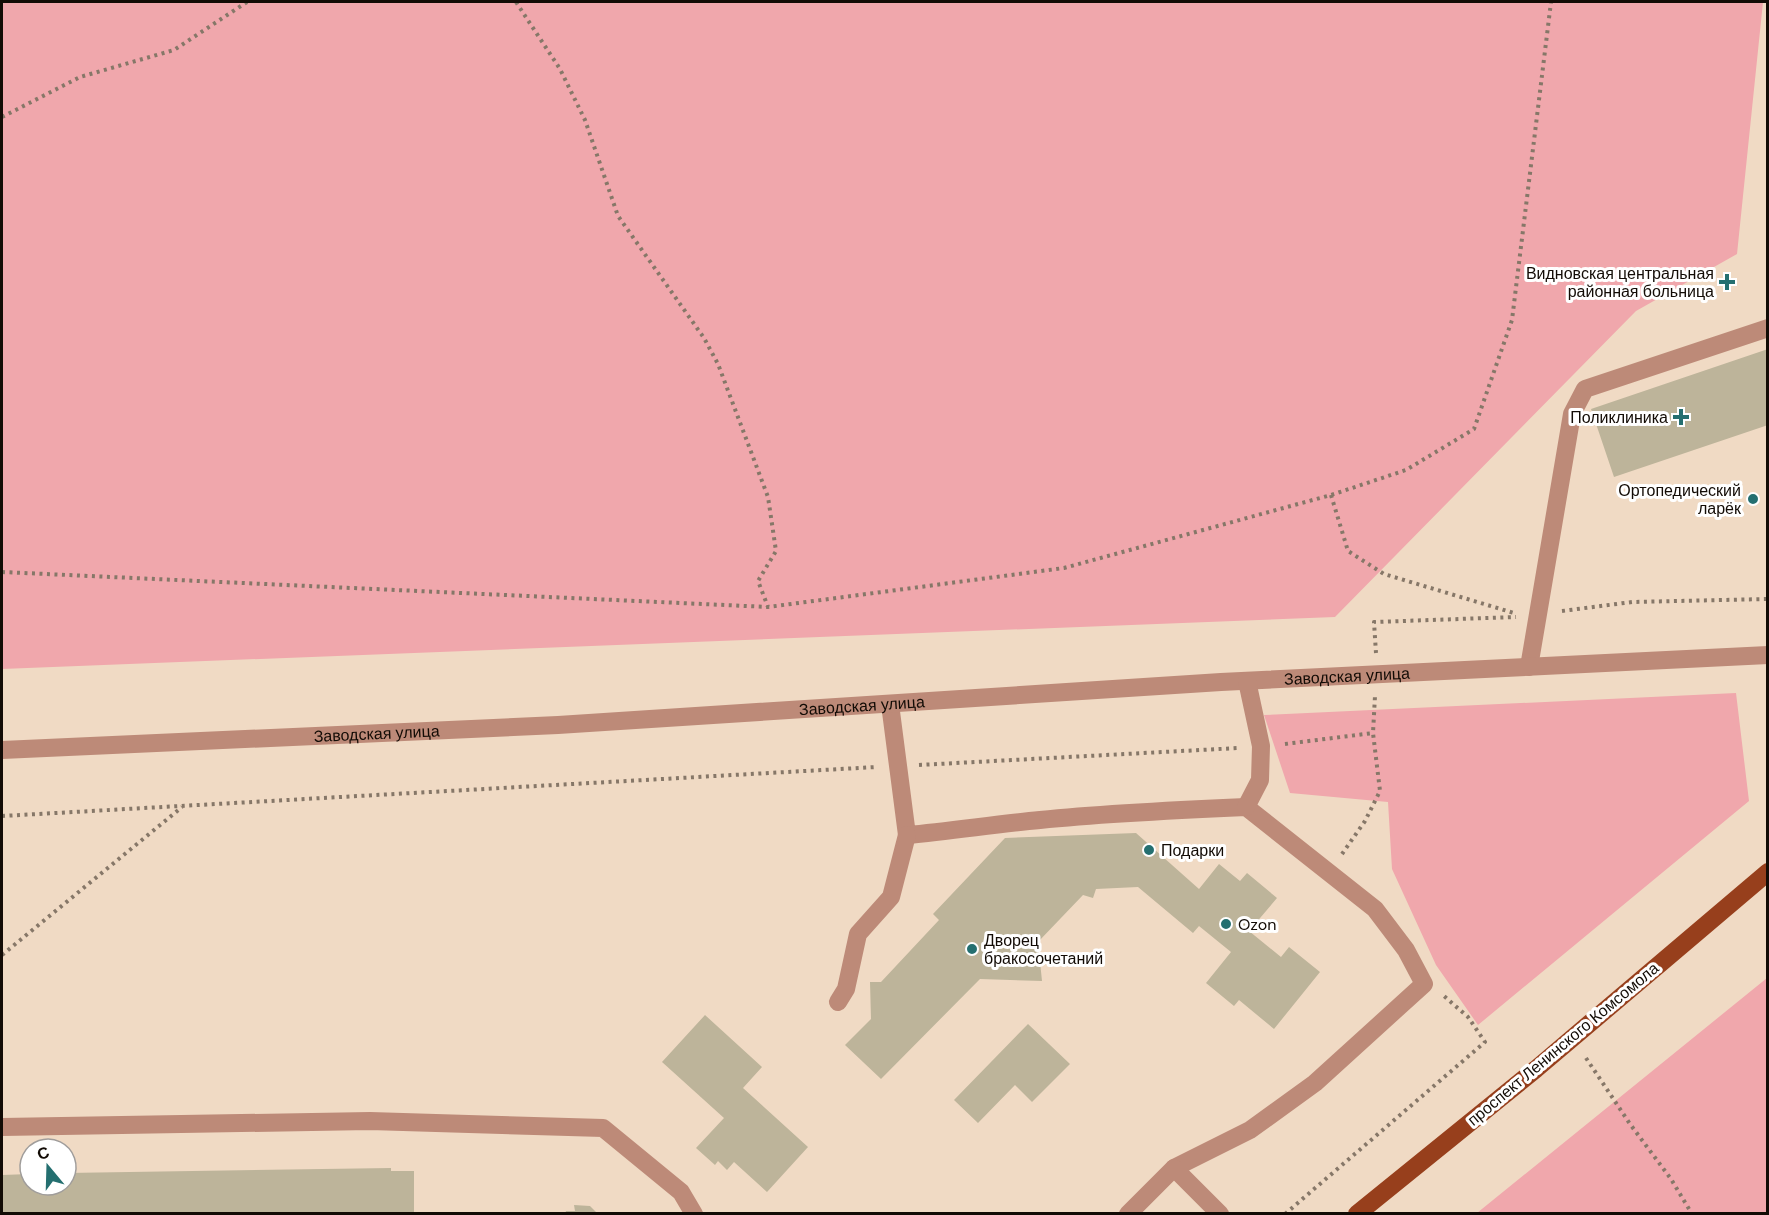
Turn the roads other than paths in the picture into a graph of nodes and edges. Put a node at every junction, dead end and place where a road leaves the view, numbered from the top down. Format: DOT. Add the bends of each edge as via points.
graph roads {
  1 [pos="1767,328"];
  2 [pos="1767,657"];
  3 [pos="1529,667"];
  4 [pos="1247,681"];
  5 [pos="890,704"];
  6 [pos="2,750"];
  7 [pos="1246,807"];
  8 [pos="908,835"];
  9 [pos="1767,872"];
  10 [pos="838,1002"];
  11 [pos="2,1127"];
  12 [pos="1174,1168"];
  13 [pos="694,1214"];
  14 [pos="1128,1214"];
  15 [pos="1220,1214"];
  16 [pos="1357,1214"];
  1 -- 3 [label="street" via="1585,389 1572,414"];
  2 -- 3 [label="street, Заводская улица"];
  3 -- 4 [label="street, Заводская улица"];
  4 -- 5 [label="street, Заводская улица"];
  4 -- 7 [label="street" via="1261,747 1260,780"];
  5 -- 6 [label="street, Заводская улица" via="558,725"];
  5 -- 8 [label="street"];
  7 -- 8 [label="street" via="1039,820"];
  7 -- 12 [label="street" via="1375,909 1406,950 1424,984 1315,1083 1250,1130"];
  8 -- 10 [label="street" via="891,897 858,934 846,989"];
  9 -- 16 [label="main road, проспект Ленинского Комсомола"];
  11 -- 13 [label="street" via="370,1121 603,1128 681,1192"];
  12 -- 14 [label="street"];
  12 -- 15 [label="street"];
}
